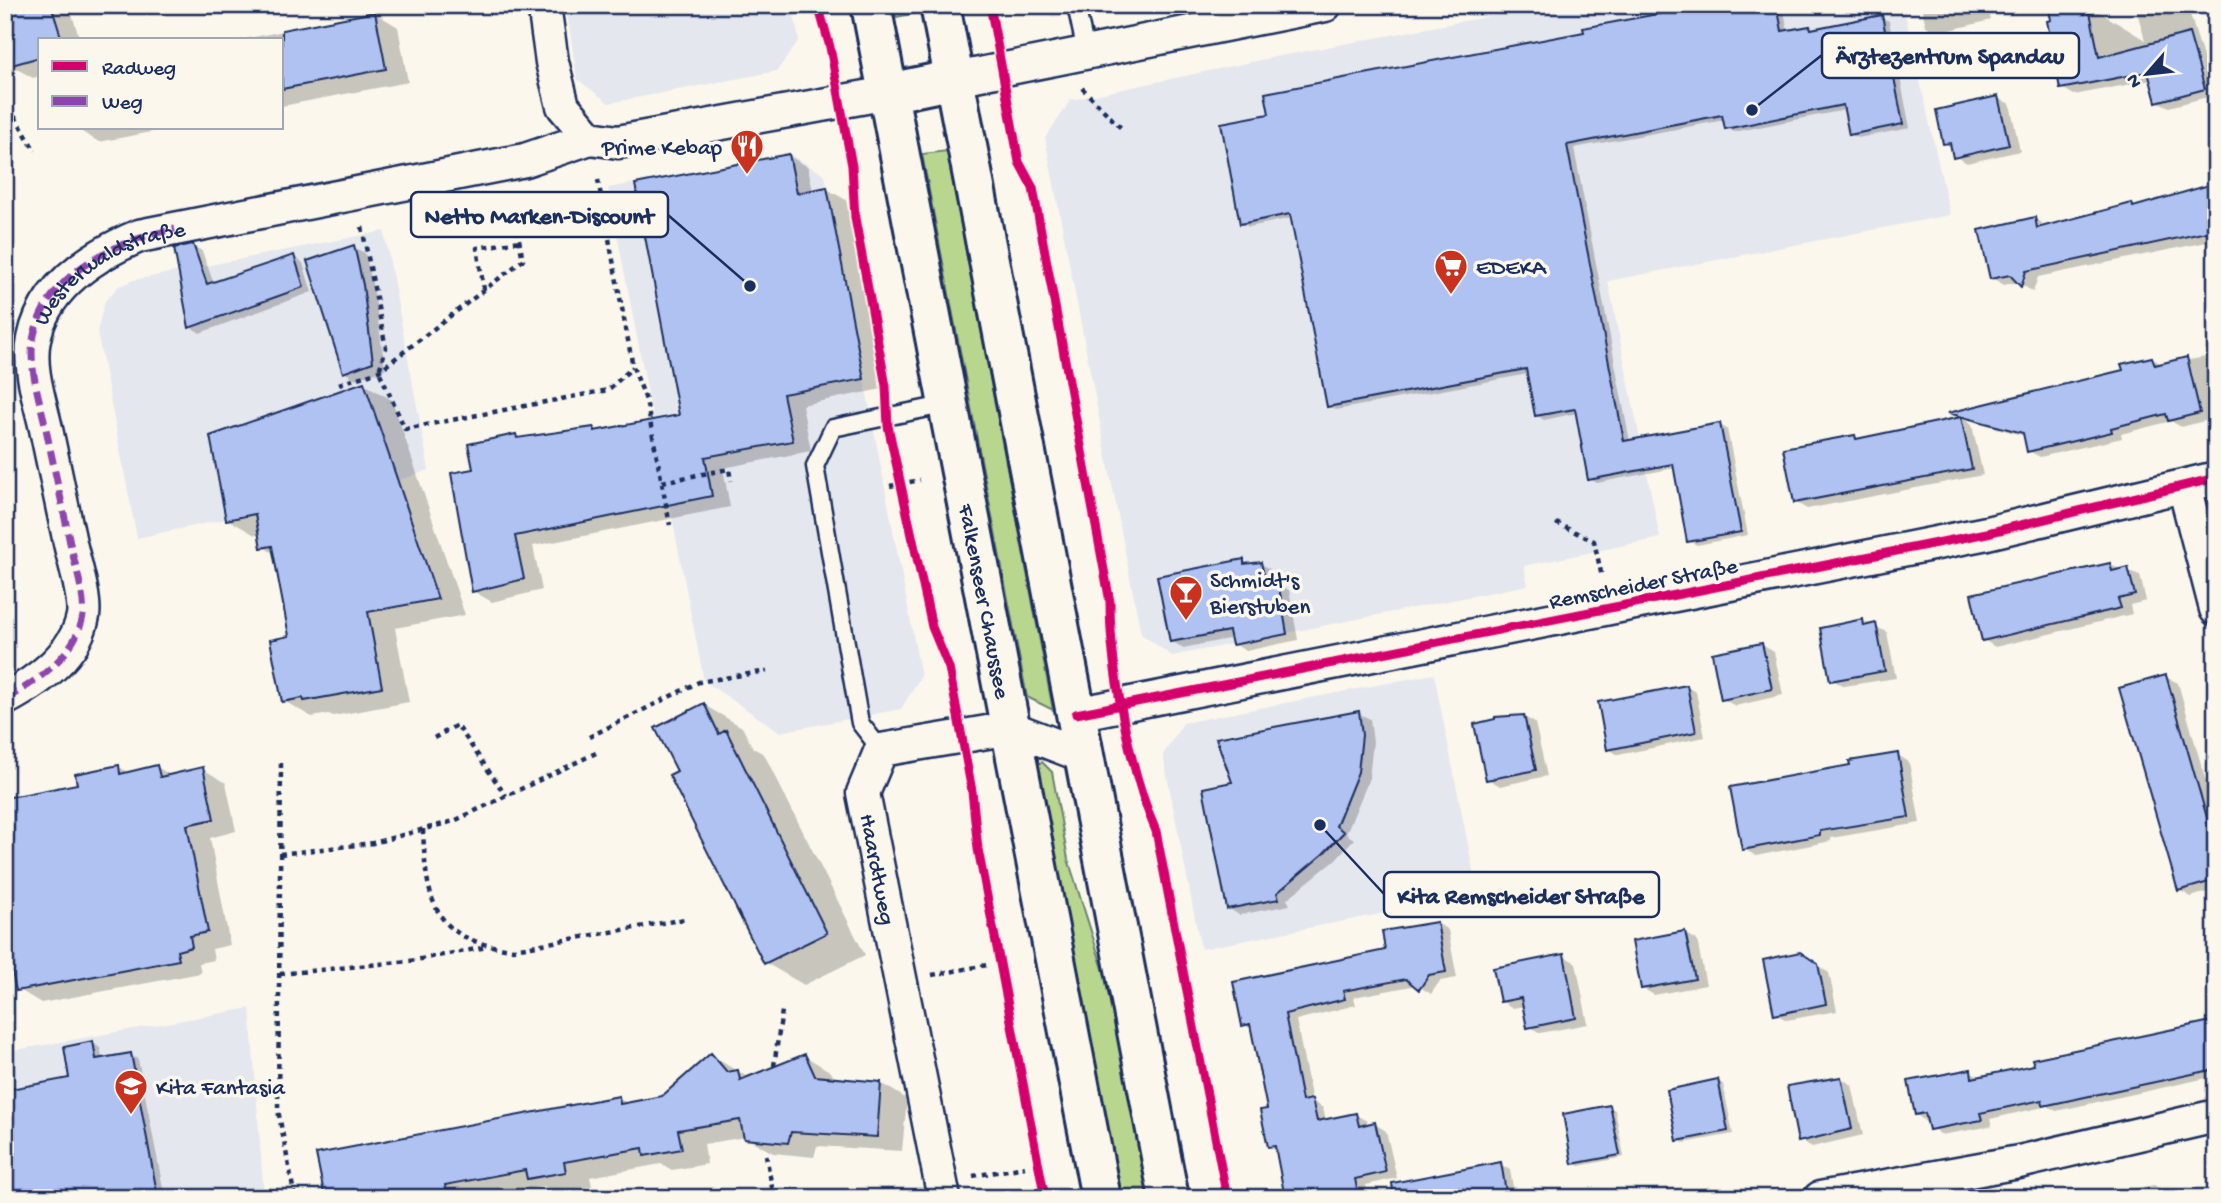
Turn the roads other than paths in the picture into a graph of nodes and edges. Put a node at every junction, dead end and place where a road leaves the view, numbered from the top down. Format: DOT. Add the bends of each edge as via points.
graph roads {
  1 [pos="544,5"];
  2 [pos="871,5"];
  3 [pos="940,5"];
  4 [pos="1076,5"];
  5 [pos="1325,5"];
  6 [pos="1279,10"];
  7 [pos="1086,52"];
  8 [pos="955,79"];
  9 [pos="888,93"];
  10 [pos="590,138"];
  11 [pos="948,404"];
  12 [pos="2216,478"];
  13 [pos="2184,486"];
  14 [pos="2216,609"];
  15 [pos="5,699"];
  16 [pos="1076,714"];
  17 [pos="1011,728"];
  18 [pos="881,750"];
  19 [pos="1084,757"];
  20 [pos="2216,1116"];
  21 [pos="942,1190"];
  22 [pos="1101,1198"];
  23 [pos="1169,1198"];
  24 [pos="1820,1198"];
  1 -- 10 [label="street" via="563,106"];
  2 -- 9 [label="main road, Falkenseer Chaussee"];
  3 -- 8 [label="main road"];
  4 -- 7 [label="lane"];
  5 -- 6 [label="street"];
  6 -- 7 [label="street"];
  7 -- 8 [label="street"];
  8 -- 9 [label="main road"];
  8 -- 16 [label="main road"];
  9 -- 10 [label="street, Westerwaldstraße" via="618,142"];
  9 -- 11 [label="main road, Falkenseer Chaussee"];
  10 -- 15 [label="street, Westerwaldstraße" via="525,160 139,236 107,250 75,274 47,303 33,340 34,377 83,616 65,653 34,684"];
  11 -- 17 [label="main road, Falkenseer Chaussee"];
  11 -- 18 [label="lane" via="833,428 815,466 860,723"];
  12 -- 13 [label="street, Remscheider Straße"];
  13 -- 14 [label="street"];
  13 -- 16 [label="street, Remscheider Straße" via="1987,533"];
  16 -- 19 [label="main road"];
  17 -- 18 [label="street"];
  17 -- 19 [label="street"];
  17 -- 22 [label="main road, Falkenseer Chaussee"];
  18 -- 21 [label="street, Haardtweg" via="863,793"];
  19 -- 23 [label="main road"];
  20 -- 24 [label="street" via="2019,1162"];
}
